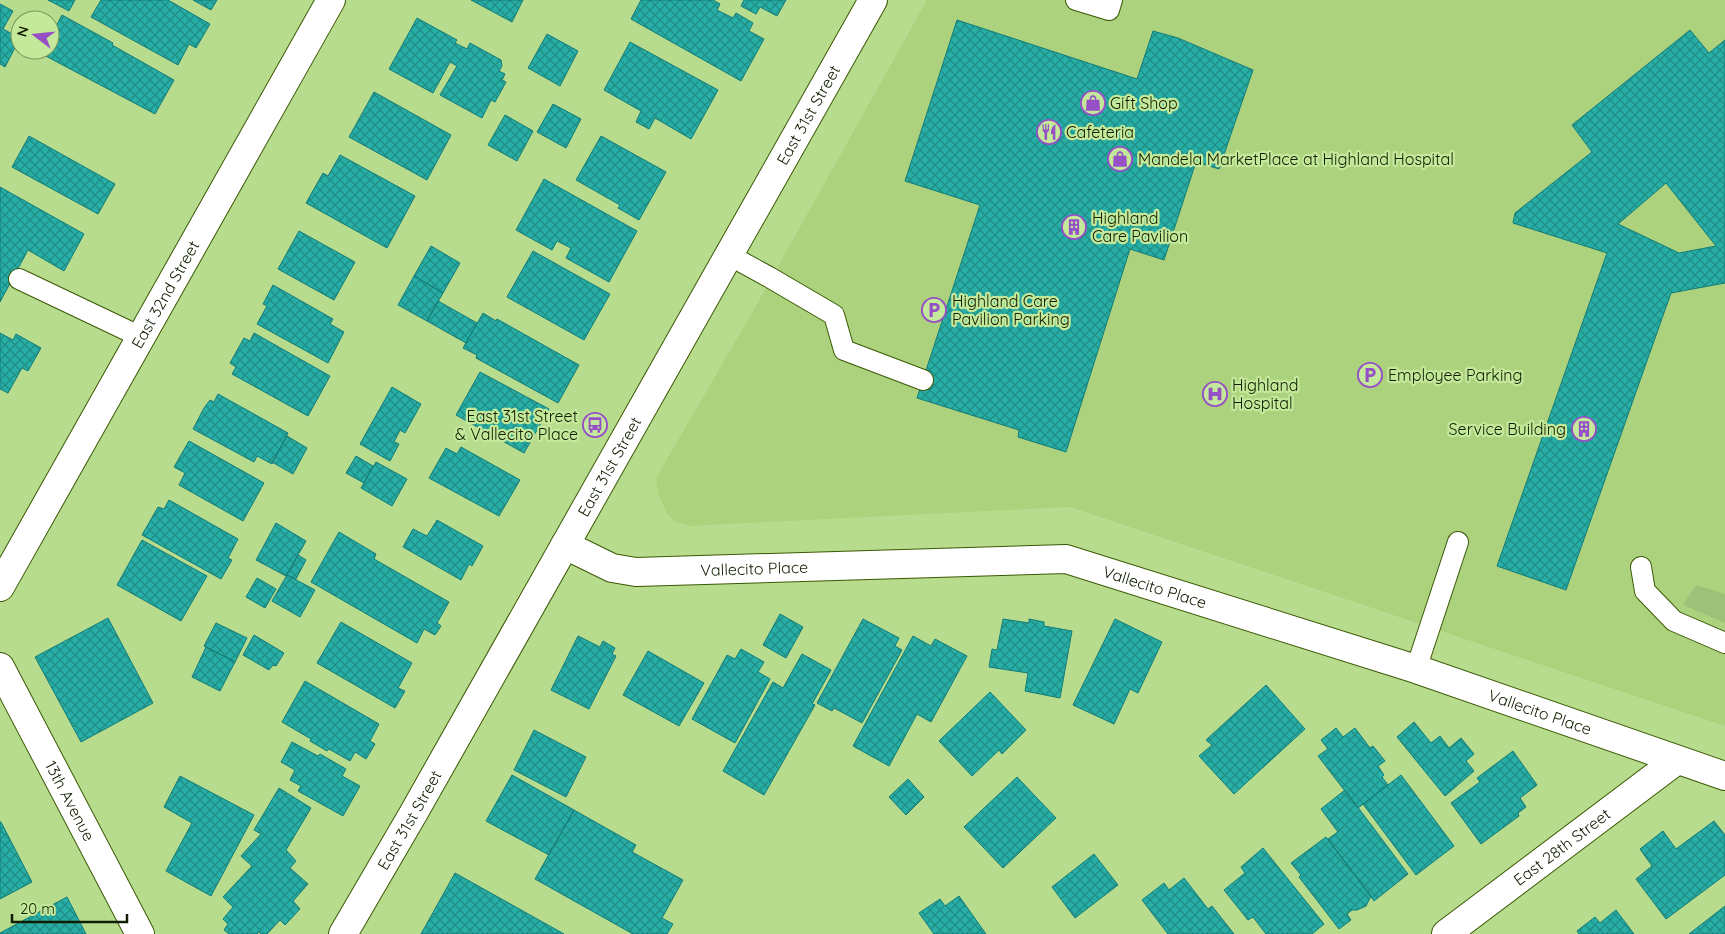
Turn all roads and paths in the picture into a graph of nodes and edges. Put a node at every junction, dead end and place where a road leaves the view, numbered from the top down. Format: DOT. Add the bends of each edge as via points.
graph roads {
  1 [pos="331,0"];
  2 [pos="873,0"];
  3 [pos="1076,0"];
  4 [pos="1112,0"];
  5 [pos="729,255"];
  6 [pos="19,279"];
  7 [pos="141,337"];
  8 [pos="923,380"];
  9 [pos="1458,542"];
  10 [pos="565,545"];
  11 [pos="1641,568"];
  12 [pos="0,587"];
  13 [pos="1725,643"];
  14 [pos="0,667"];
  15 [pos="1416,669"];
  16 [pos="1677,760"];
  17 [pos="1725,776"];
  18 [pos="140,934"];
  19 [pos="343,934"];
  20 [pos="1446,934"];
  1 -- 7 [label="street, East 32nd Street"];
  2 -- 5 [label="street, East 31st Street"];
  3 -- 4 [label="lane" via="1109,10"];
  5 -- 8 [label="lane" via="834,315 844,350"];
  5 -- 10 [label="street, East 31st Street"];
  6 -- 7 [label="lane"];
  7 -- 12 [label="street, East 32nd Street"];
  9 -- 15 [label="lane"];
  10 -- 15 [label="street, Vallecito Place" via="612,568 636,572 1066,559"];
  10 -- 19 [label="street, East 31st Street"];
  11 -- 13 [label="lane" via="1645,591 1674,621"];
  14 -- 18 [label="street, 13th Avenue"];
  15 -- 16 [label="street, Vallecito Place"];
  16 -- 17 [label="street, Vallecito Place"];
  16 -- 20 [label="street, East 28th Street"];
}
